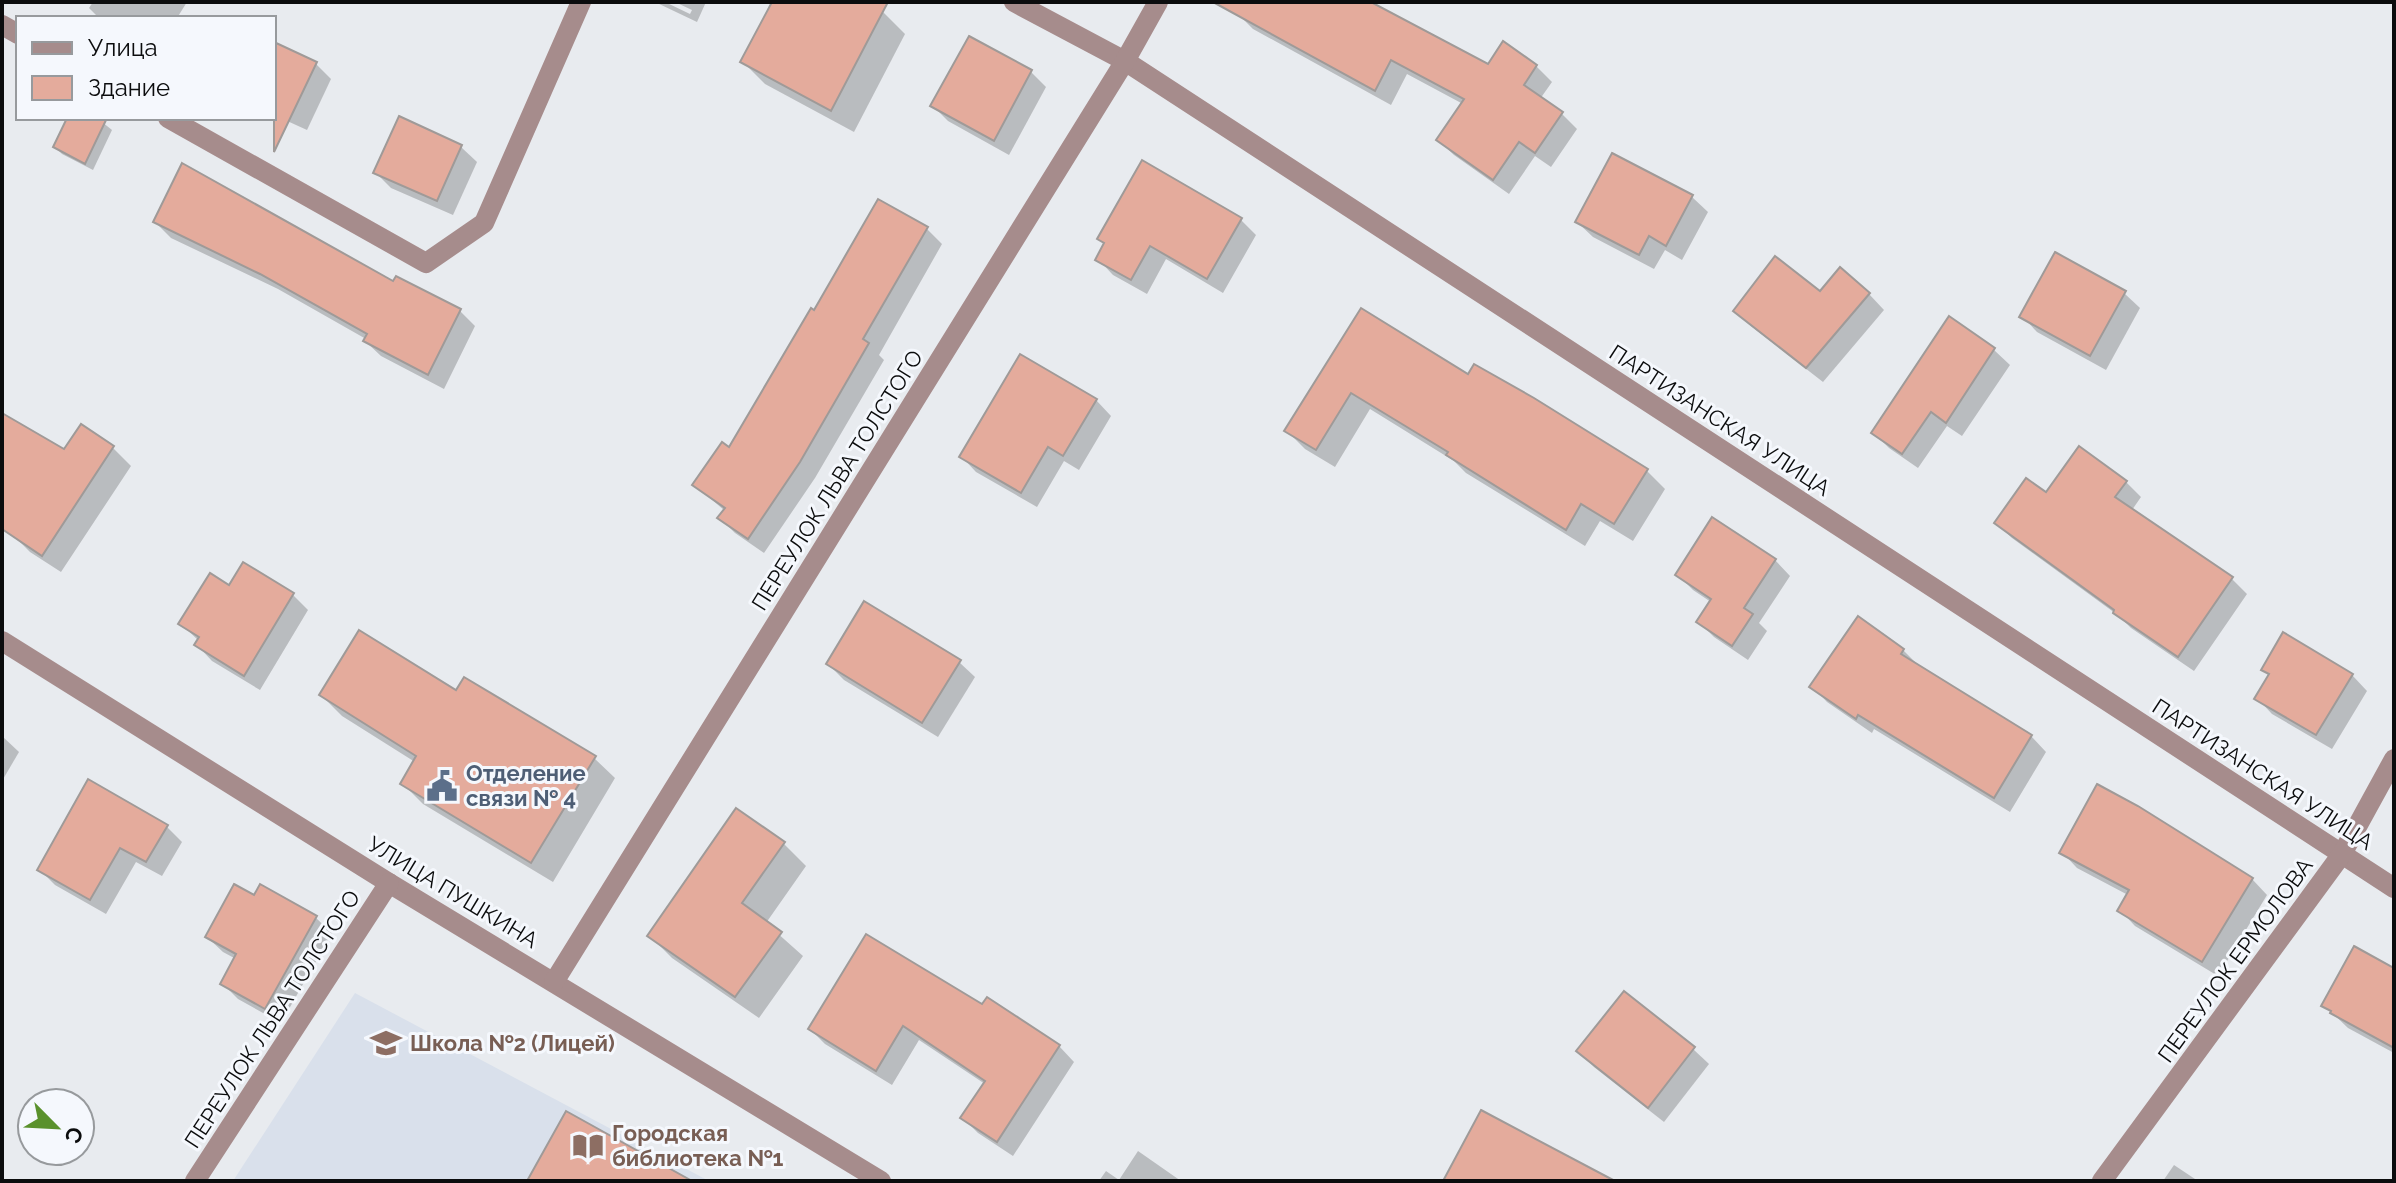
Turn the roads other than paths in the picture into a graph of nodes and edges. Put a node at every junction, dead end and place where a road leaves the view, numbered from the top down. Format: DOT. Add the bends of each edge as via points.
graph roads {
  1 [pos="581,2"];
  2 [pos="1014,2"];
  3 [pos="1158,2"];
  4 [pos="1125,61"];
  5 [pos="172,120"];
  6 [pos="2,641"];
  7 [pos="2394,759"];
  8 [pos="2342,854"];
  9 [pos="389,883"];
  10 [pos="2394,888"];
  11 [pos="554,982"];
  12 [pos="195,1181"];
  13 [pos="881,1181"];
  14 [pos="2102,1181"];
  1 -- 5 [label="street" via="484,223 426,263"];
  2 -- 4 [label="street, ПАРТИЗАНСКАЯ УЛИЦА"];
  3 -- 4 [label="street, ПЕРЕУЛОК ЛЬВА ТОЛСТОГО"];
  4 -- 8 [label="street, ПАРТИЗАНСКАЯ УЛИЦА"];
  4 -- 11 [label="street, ПЕРЕУЛОК ЛЬВА ТОЛСТОГО"];
  6 -- 9 [label="street, УЛИЦА ПУШКИНА"];
  7 -- 8 [label="street, ПЕРЕУЛОК ЕРМОЛОВА"];
  8 -- 10 [label="street, ПАРТИЗАНСКАЯ УЛИЦА"];
  8 -- 14 [label="street, ПЕРЕУЛОК ЕРМОЛОВА"];
  9 -- 11 [label="street, УЛИЦА ПУШКИНА"];
  9 -- 12 [label="street, ПЕРЕУЛОК ЛЬВА ТОЛСТОГО"];
  11 -- 13 [label="street, УЛИЦА ПУШКИНА"];
}
